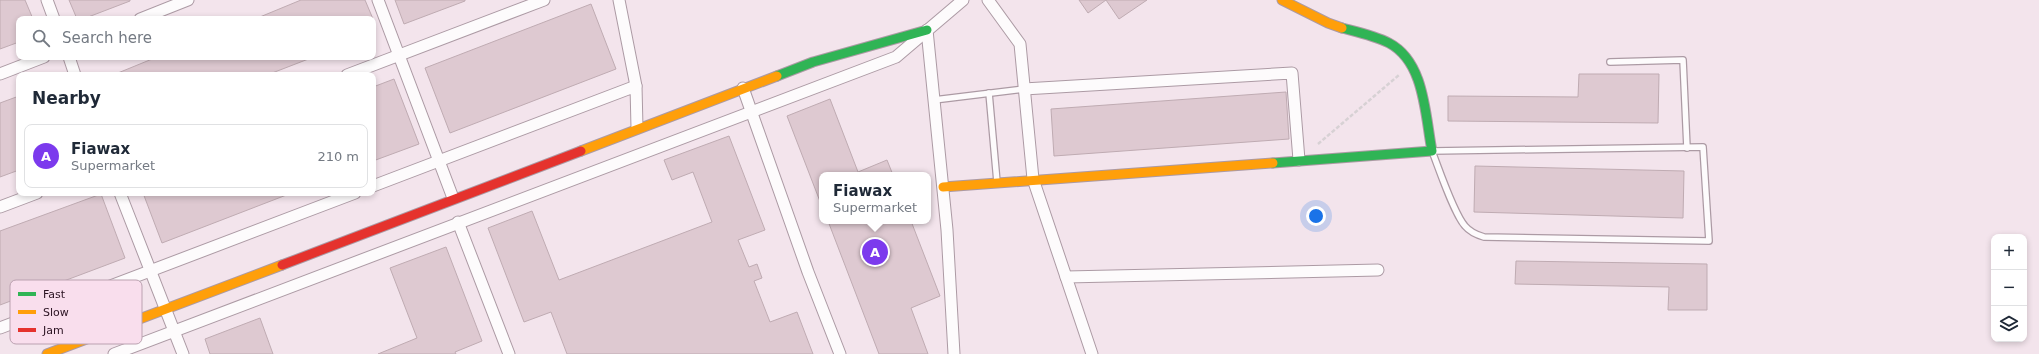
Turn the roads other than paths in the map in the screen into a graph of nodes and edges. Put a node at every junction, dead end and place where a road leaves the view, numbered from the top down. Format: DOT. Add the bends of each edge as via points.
graph roads {
  1 [pos="47,0"];
  2 [pos="188,0"];
  3 [pos="378,0"];
  4 [pos="544,0"];
  5 [pos="619,0"];
  6 [pos="963,0"];
  7 [pos="988,0"];
  8 [pos="1282,0"];
  9 [pos="53,16"];
  10 [pos="148,16"];
  11 [pos="927,30"];
  12 [pos="399,55"];
  13 [pos="36,60"];
  14 [pos="69,60"];
  15 [pos="1610,62"];
  16 [pos="74,72"];
  17 [pos="355,72"];
  18 [pos="0,74"];
  19 [pos="636,86"];
  20 [pos="743,88"];
  21 [pos="1024,89"];
  22 [pos="989,93"];
  23 [pos="934,100"];
  24 [pos="751,111"];
  25 [pos="637,128"];
  26 [pos="1687,148"];
  27 [pos="1432,151"];
  28 [pos="1299,160"];
  29 [pos="439,161"];
  30 [pos="1033,179"];
  31 [pos="997,182"];
  32 [pos="376,185"];
  33 [pos="943,187"];
  34 [pos="29,196"];
  35 [pos="121,196"];
  36 [pos="348,196"];
  37 [pos="453,198"];
  38 [pos="0,207"];
  39 [pos="458,222"];
  40 [pos="1378,270"];
  41 [pos="150,271"];
  42 [pos="1066,277"];
  43 [pos="126,280"];
  44 [pos="164,309"];
  45 [pos="142,317"];
  46 [pos="10,324"];
  47 [pos="0,328"];
  48 [pos="174,331"];
  49 [pos="142,343"];
  50 [pos="73,344"];
  51 [pos="140,344"];
  52 [pos="47,354"];
  53 [pos="114,354"];
  54 [pos="183,354"];
  55 [pos="509,354"];
  56 [pos="840,354"];
  57 [pos="954,354"];
  58 [pos="1092,354"];
  1 -- 9 [label="street"];
  2 -- 10 [label="street"];
  3 -- 12 [label="street"];
  4 -- 12 [label="street"];
  5 -- 19 [label="street"];
  6 -- 11 [label="street"];
  7 -- 21 [label="street" via="1020,44"];
  8 -- 27 [label="street" via="1328,23 1389,43 1399,49 1412,64 1419,80"];
  11 -- 20 [label="street" via="813,62"];
  11 -- 23 [label="street"];
  11 -- 24 [label="street" via="896,57"];
  12 -- 17 [label="street"];
  12 -- 29 [label="street"];
  13 -- 18 [label="street"];
  14 -- 16 [label="street"];
  15 -- 26 [label="lane" via="1683,60"];
  19 -- 25 [label="street"];
  19 -- 29 [label="street"];
  20 -- 24 [label="street"];
  20 -- 25 [label="street"];
  21 -- 22 [label="lane"];
  21 -- 28 [label="street" via="1292,73"];
  21 -- 30 [label="street"];
  22 -- 23 [label="lane"];
  22 -- 31 [label="lane"];
  23 -- 33 [label="street"];
  24 -- 39 [label="street"];
  24 -- 56 [label="street"];
  25 -- 37 [label="street"];
  26 -- 27 [label="lane"];
  26 -- 27 [label="lane" via="1703,147 1709,241 1484,237 1466,228 1458,216"];
  27 -- 28 [label="street"];
  28 -- 30 [label="street"];
  29 -- 32 [label="street"];
  29 -- 37 [label="street"];
  30 -- 31 [label="street"];
  30 -- 42 [label="street"];
  31 -- 33 [label="street"];
  33 -- 57 [label="street"];
  34 -- 38 [label="street"];
  35 -- 41 [label="street"];
  36 -- 41 [label="street"];
  37 -- 44 [label="street"];
  39 -- 48 [label="street"];
  39 -- 55 [label="street"];
  40 -- 42 [label="street"];
  41 -- 43 [label="street"];
  41 -- 44 [label="street"];
  42 -- 58 [label="street"];
  44 -- 45 [label="street"];
  44 -- 48 [label="street"];
  46 -- 47 [label="street"];
  48 -- 49 [label="street"];
  48 -- 54 [label="street"];
  50 -- 52 [label="street"];
  51 -- 53 [label="street"];
}
